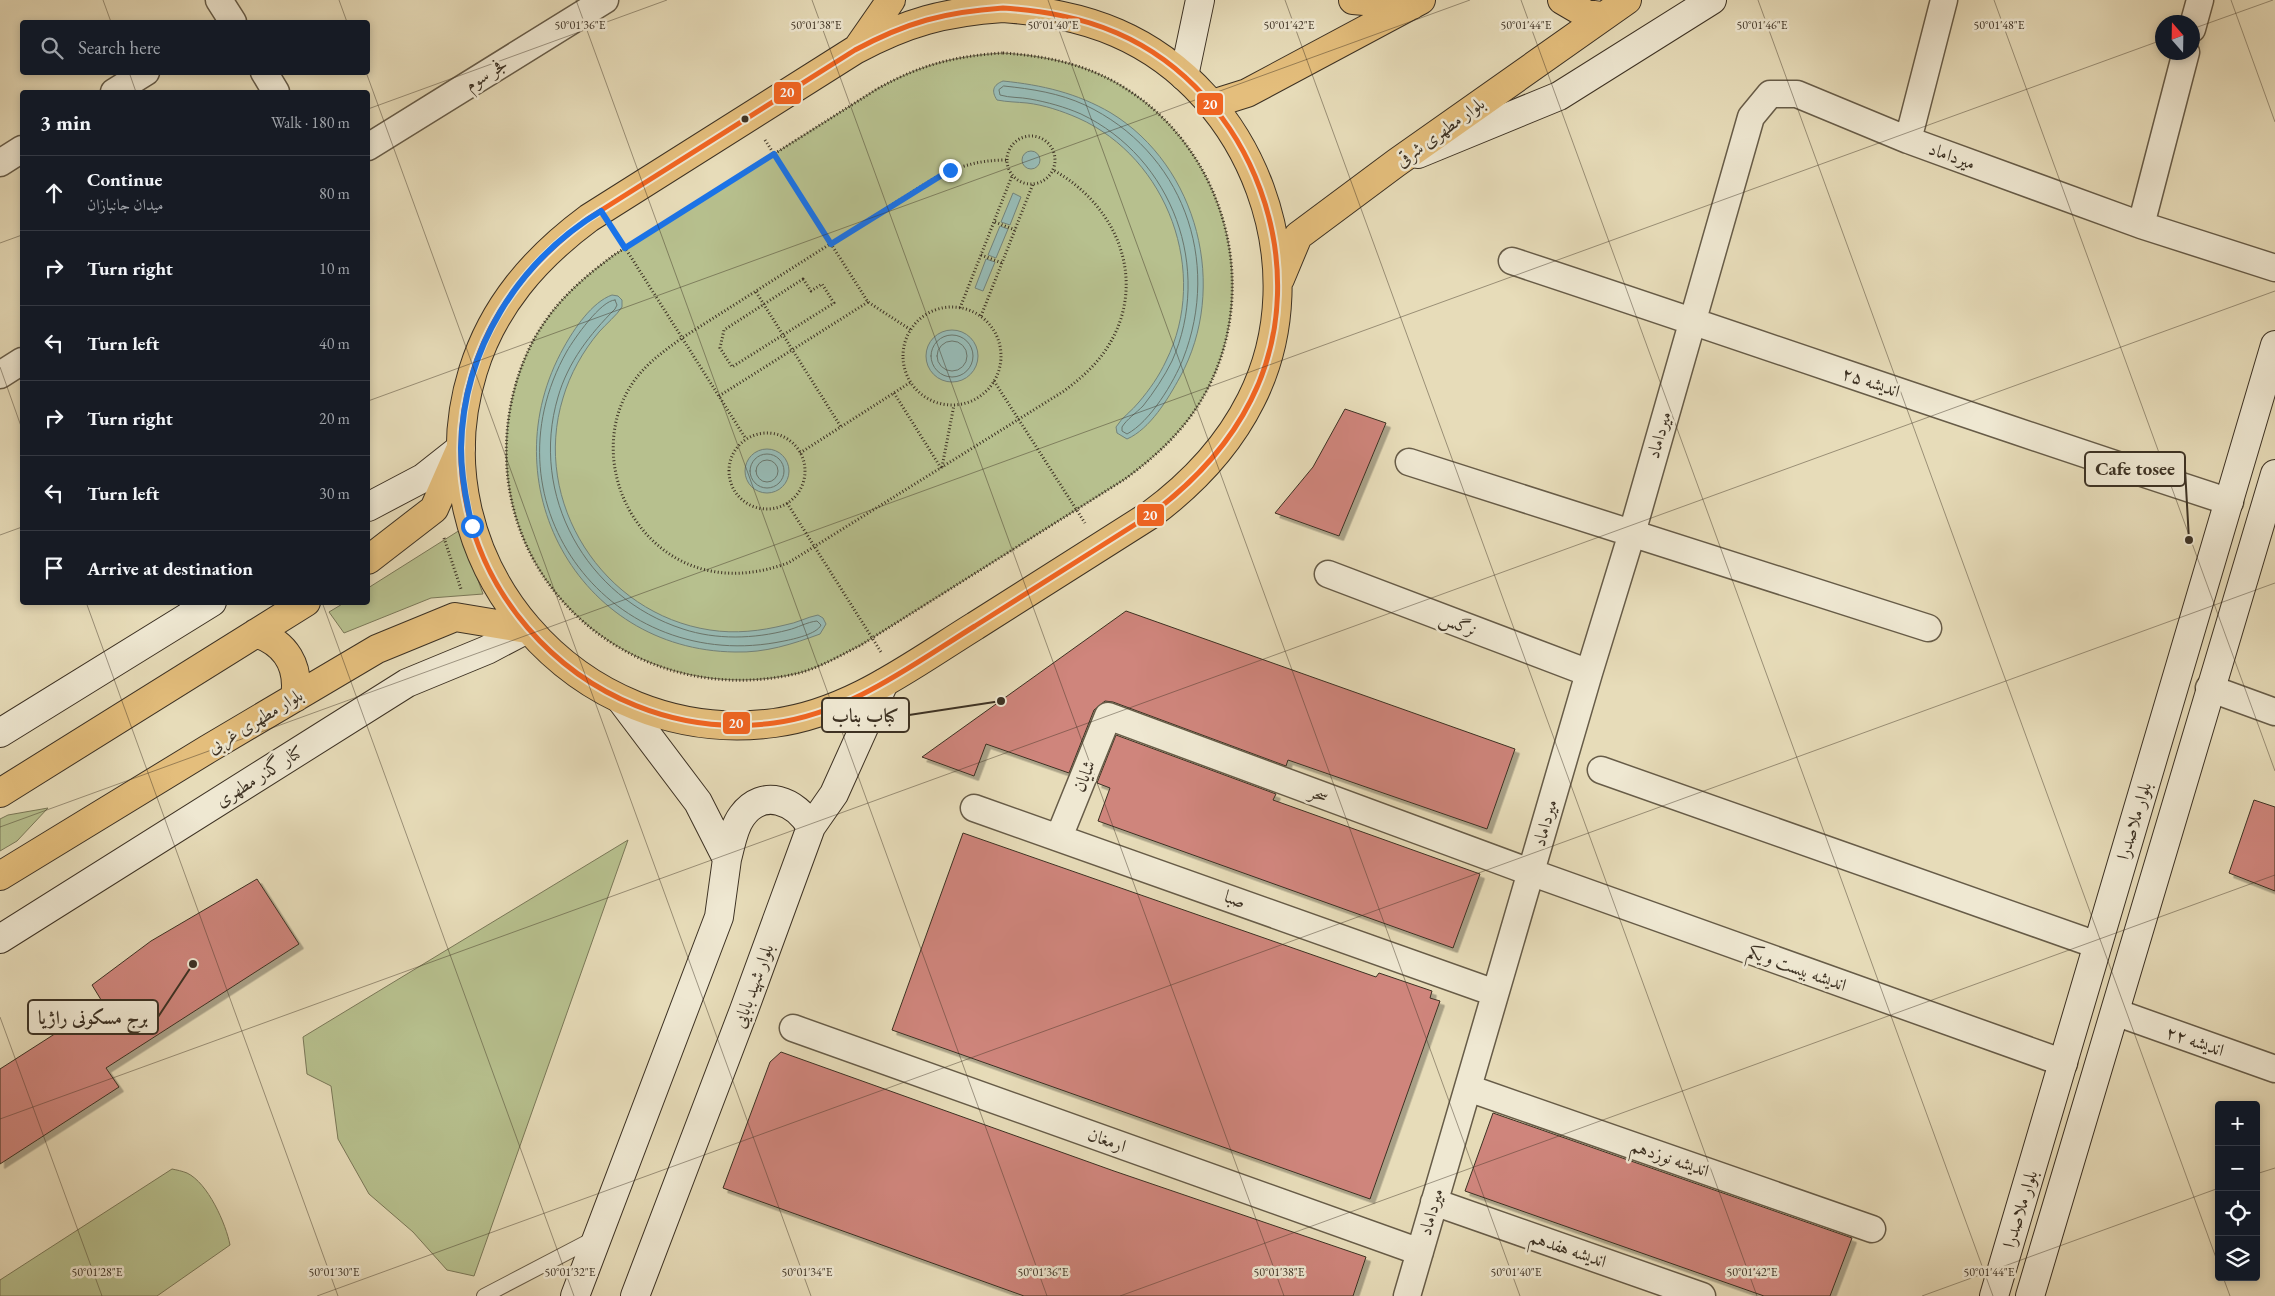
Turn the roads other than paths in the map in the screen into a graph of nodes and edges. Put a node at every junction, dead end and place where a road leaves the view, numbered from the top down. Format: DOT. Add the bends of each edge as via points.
graph roads {
  1 [pos="605,0"];
  2 [pos="891,0"];
  3 [pos="1200,0"];
  4 [pos="1353,0"];
  5 [pos="1562,0"];
  6 [pos="1627,0"];
  7 [pos="1712,0"];
  8 [pos="1944,0"];
  9 [pos="2200,0"];
  10 [pos="1416,3"];
  11 [pos="1003,4"];
  12 [pos="1047,6"];
  13 [pos="2196,15"];
  14 [pos="1601,16"];
  15 [pos="855,50"];
  16 [pos="2184,60"];
  17 [pos="141,75"];
  18 [pos="266,75"];
  19 [pos="1184,76"];
  20 [pos="117,90"];
  21 [pos="275,90"];
  22 [pos="1212,104"];
  23 [pos="1908,140"];
  24 [pos="370,146"];
  25 [pos="20,150"];
  26 [pos="0,163"];
  27 [pos="1396,163"];
  28 [pos="2141,225"];
  29 [pos="1512,261"];
  30 [pos="2275,268"];
  31 [pos="1277,285"];
  32 [pos="1692,320"];
  33 [pos="2275,345"];
  34 [pos="20,362"];
  35 [pos="0,375"];
  36 [pos="461,448"];
  37 [pos="1409,462"];
  38 [pos="2274,479"];
  39 [pos="2230,502"];
  40 [pos="370,506"];
  41 [pos="1632,533"];
  42 [pos="370,558"];
  43 [pos="1328,574"];
  44 [pos="207,605"];
  45 [pos="301,605"];
  46 [pos="1928,628"];
  47 [pos="527,629"];
  48 [pos="256,633"];
  49 [pos="1588,673"];
  50 [pos="890,679"];
  51 [pos="2210,688"];
  52 [pos="295,698"];
  53 [pos="621,700"];
  54 [pos="2275,712"];
  55 [pos="1108,716"];
  56 [pos="0,733"];
  57 [pos="1601,770"];
  58 [pos="0,793"];
  59 [pos="974,808"];
  60 [pos="811,827"];
  61 [pos="1060,837"];
  62 [pos="727,859"];
  63 [pos="1530,872"];
  64 [pos="0,876"];
  65 [pos="0,939"];
  66 [pos="2097,945"];
  67 [pos="1495,992"];
  68 [pos="2116,1012"];
  69 [pos="793,1028"];
  70 [pos="2064,1063"];
  71 [pos="2275,1069"];
  72 [pos="1468,1088"];
  73 [pos="1434,1202"];
  74 [pos="1872,1229"];
  75 [pos="598,1236"];
  76 [pos="1420,1252"];
  77 [pos="1996,1289"];
  78 [pos="2036,1294"];
  79 [pos="484,1296"];
  80 [pos="575,1296"];
  81 [pos="634,1296"];
  82 [pos="1407,1296"];
  83 [pos="1702,1296"];
  1 -- 24 [label="street, فجر سوم"];
  2 -- 15 [label="main road"];
  3 -- 19 [label="street"];
  4 -- 10 [label="main road"];
  5 -- 14 [label="main road" via="1586,14"];
  6 -- 14 [label="main road, بلوار مطهری شرقی"];
  7 -- 27 [label="street" via="1559,96"];
  8 -- 23 [label="street"];
  9 -- 13 [label="street"];
  10 -- 22 [label="main road" via="1247,93"];
  11 -- 12 [label="main road"];
  11 -- 15 [label="main road" via="926,19 888,32"];
  12 -- 19 [label="main road" via="1118,34 1153,52"];
  14 -- 27 [label="main road, بلوار مطهری شرقی"];
  15 -- 36 [label="main road" via="601,211 558,241 530,269 506,300 487,334 473,371 464,409"];
  16 -- 28 [label="street"];
  17 -- 20 [label="street"];
  18 -- 21 [label="street"];
  19 -- 22 [label="main road"];
  22 -- 31 [label="main road" via="1254,170 1275,246"];
  23 -- 28 [label="street, میرداماد"];
  23 -- 32 [label="street, میرداماد" via="1797,94 1770,94 1751,117"];
  25 -- 26 [label="street"];
  27 -- 31 [label="main road, بلوار مطهری شرقی" via="1298,236"];
  28 -- 30 [label="street, میرداماد"];
  29 -- 32 [label="street, اندیشه ۲۵"];
  31 -- 50 [label="main road" via="1275,324 1266,363 1252,399 1232,434 1208,465 1181,492 1150,515"];
  32 -- 39 [label="street, اندیشه ۲۵"];
  32 -- 41 [label="street, میرداماد"];
  33 -- 39 [label="street, بلوار ملاصدرا"];
  34 -- 35 [label="street"];
  36 -- 40 [label="street" via="423,478"];
  36 -- 42 [label="main road" via="434,509"];
  36 -- 47 [label="main road" via="464,488 478,545 504,598"];
  37 -- 41 [label="street"];
  38 -- 51 [label="street, بلوار ملاصدرا"];
  39 -- 66 [label="street, بلوار ملاصدرا"];
  41 -- 46 [label="street"];
  41 -- 49 [label="street, میرداماد"];
  43 -- 49 [label="street, نرگس"];
  44 -- 56 [label="street"];
  45 -- 48 [label="main road"];
  47 -- 52 [label="main road, بلوار مطهری غربی" via="455,617 377,649"];
  47 -- 53 [label="main road" via="578,675"];
  47 -- 65 [label="street, کنار گذر مطهری" via="487,650 407,683"];
  48 -- 52 [label="main road" via="278,643 292,662"];
  48 -- 58 [label="main road"];
  49 -- 63 [label="street, میرداماد"];
  50 -- 53 [label="main road" via="850,701 774,723 696,722 657,714"];
  50 -- 60 [label="street, بلوار شهید بابایی" via="834,794"];
  51 -- 54 [label="street"];
  51 -- 68 [label="street, بلوار ملاصدرا"];
  52 -- 64 [label="main road, بلوار مطهری غربی"];
  53 -- 62 [label="street" via="698,802"];
  55 -- 61 [label="street, شایان"];
  55 -- 63 [label="street, سحر"];
  57 -- 66 [label="street"];
  59 -- 61 [label="street, صبا"];
  60 -- 62 [label="street" via="798,809 788,804 772,800 755,803 735,828"];
  60 -- 81 [label="street, بلوار شهید بابایی"];
  61 -- 67 [label="street, صبا"];
  62 -- 75 [label="street" via="719,917"];
  63 -- 67 [label="street, میرداماد"];
  63 -- 70 [label="street, اندیشه بیست و یکم"];
  66 -- 70 [label="street, بلوار ملاصدرا"];
  67 -- 72 [label="street, میرداماد"];
  68 -- 71 [label="street, اندیشه ۲۲"];
  68 -- 78 [label="street, بلوار ملاصدرا"];
  69 -- 76 [label="street, ارمغان"];
  70 -- 77 [label="street, بلوار ملاصدرا"];
  72 -- 73 [label="street, میرداماد"];
  72 -- 74 [label="street, اندیشه نوزدهم"];
  73 -- 76 [label="street, میرداماد"];
  73 -- 83 [label="street, اندیشه هفدهم"];
  75 -- 79 [label="lane"];
  75 -- 80 [label="street"];
  76 -- 82 [label="street, میرداماد"];
  77 -- 78 [label="street"];
}
